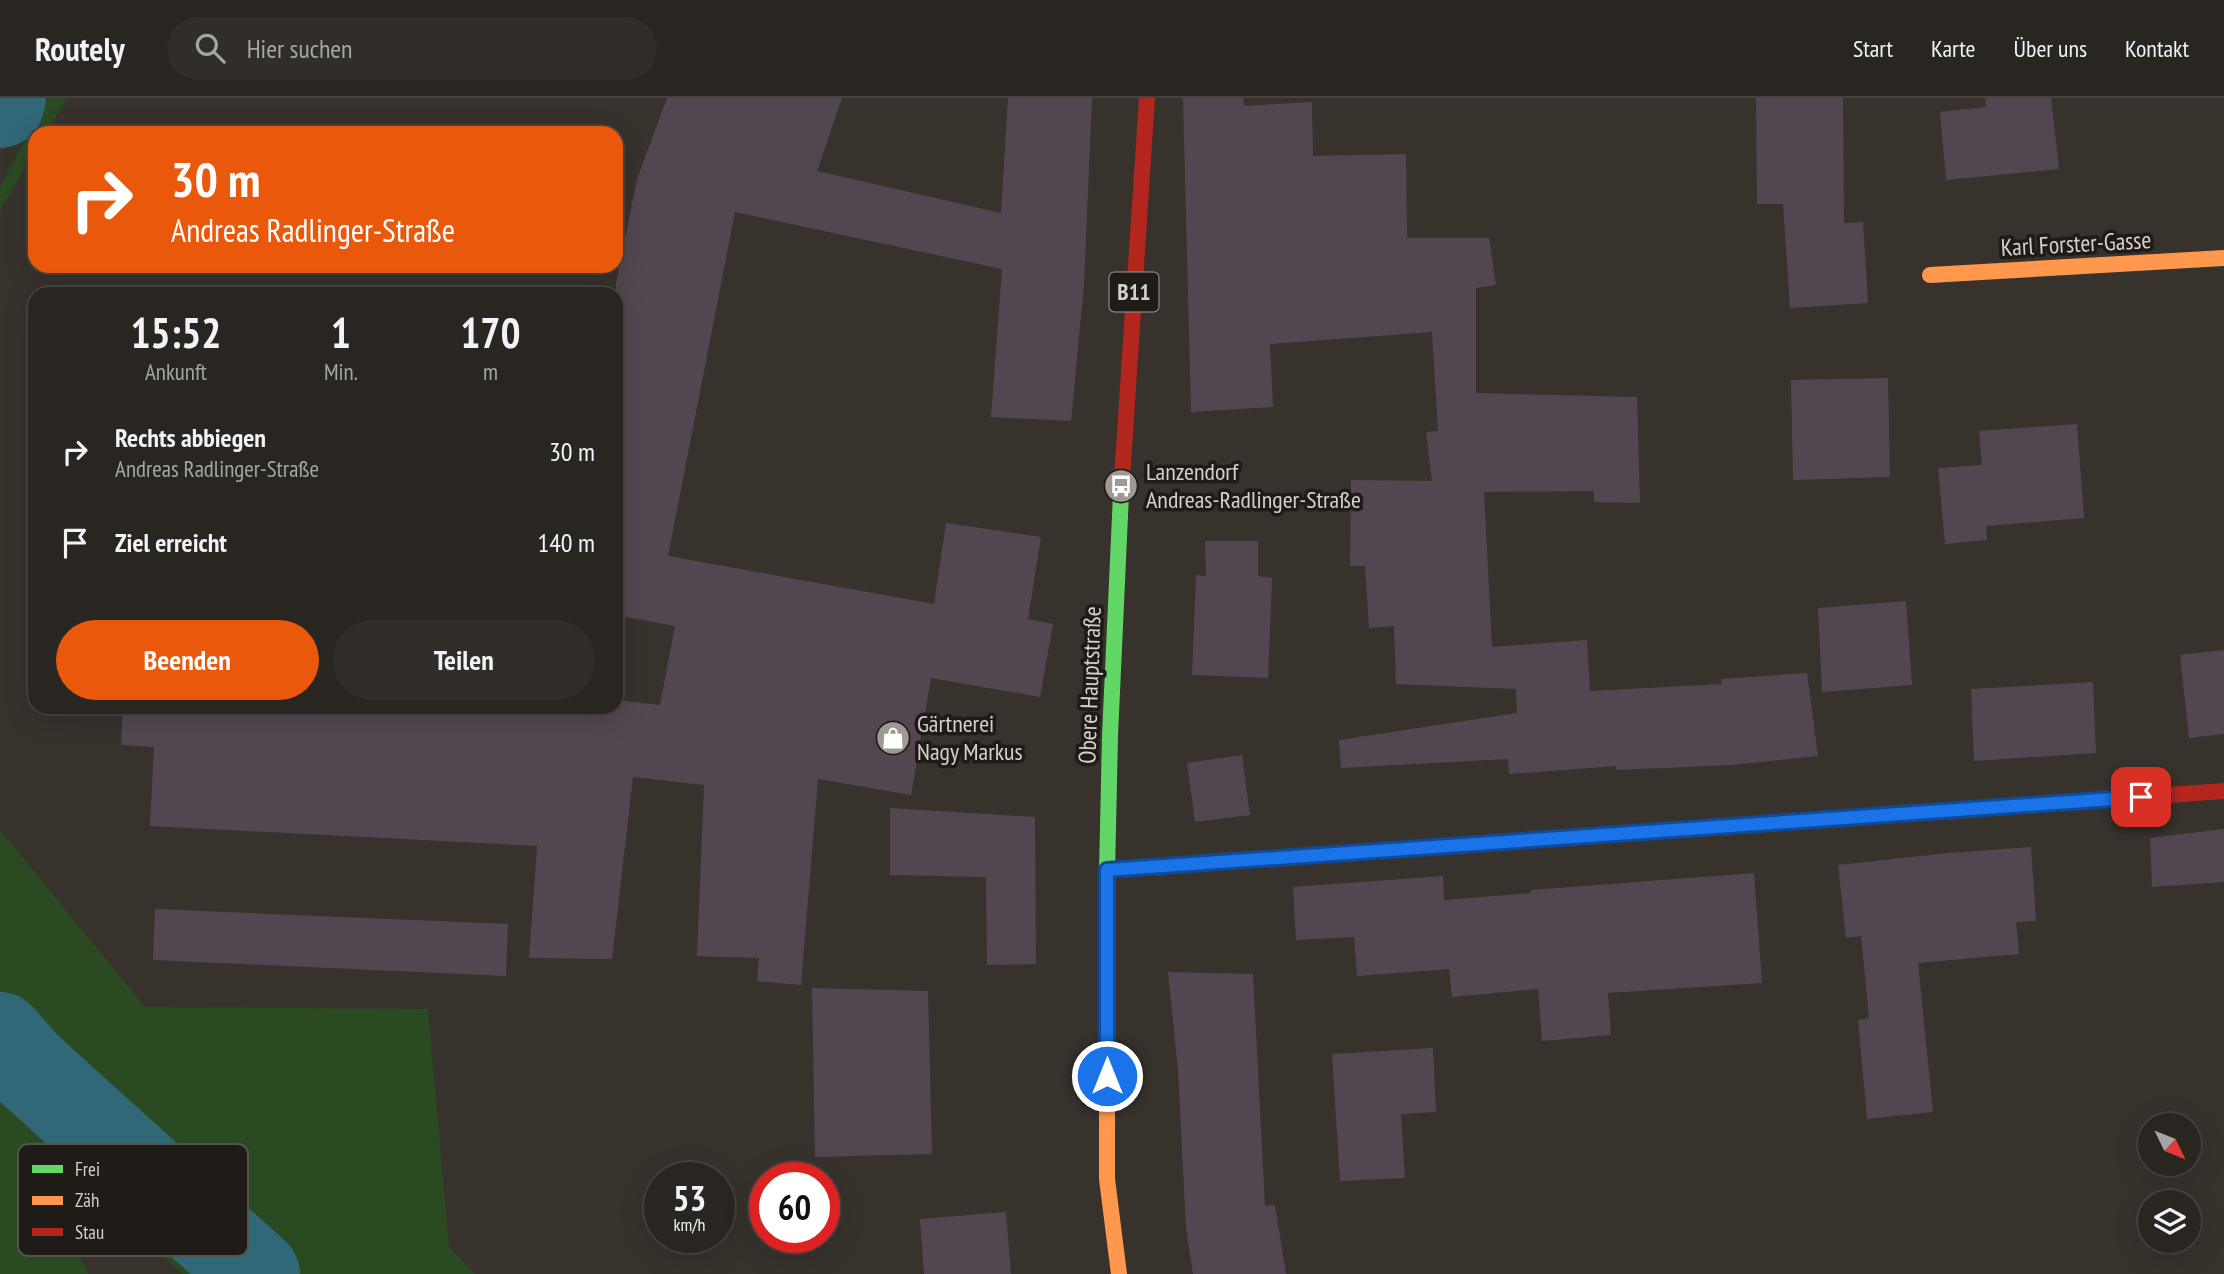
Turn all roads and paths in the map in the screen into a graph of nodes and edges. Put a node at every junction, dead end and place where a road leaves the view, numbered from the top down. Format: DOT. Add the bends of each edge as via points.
graph roads {
  1 [pos="1147,98"];
  2 [pos="2224,258"];
  3 [pos="1930,275"];
  4 [pos="2224,791"];
  5 [pos="1107,870"];
  6 [pos="1119,1274"];
  1 -- 5 [label="street, Obere Hauptstraße / B11" via="1122,486"];
  2 -- 3 [label="street, Karl Forster-Gasse"];
  4 -- 5 [label="street"];
  5 -- 6 [label="street, Obere Hauptstraße / B11" via="1107,1179"];
}
